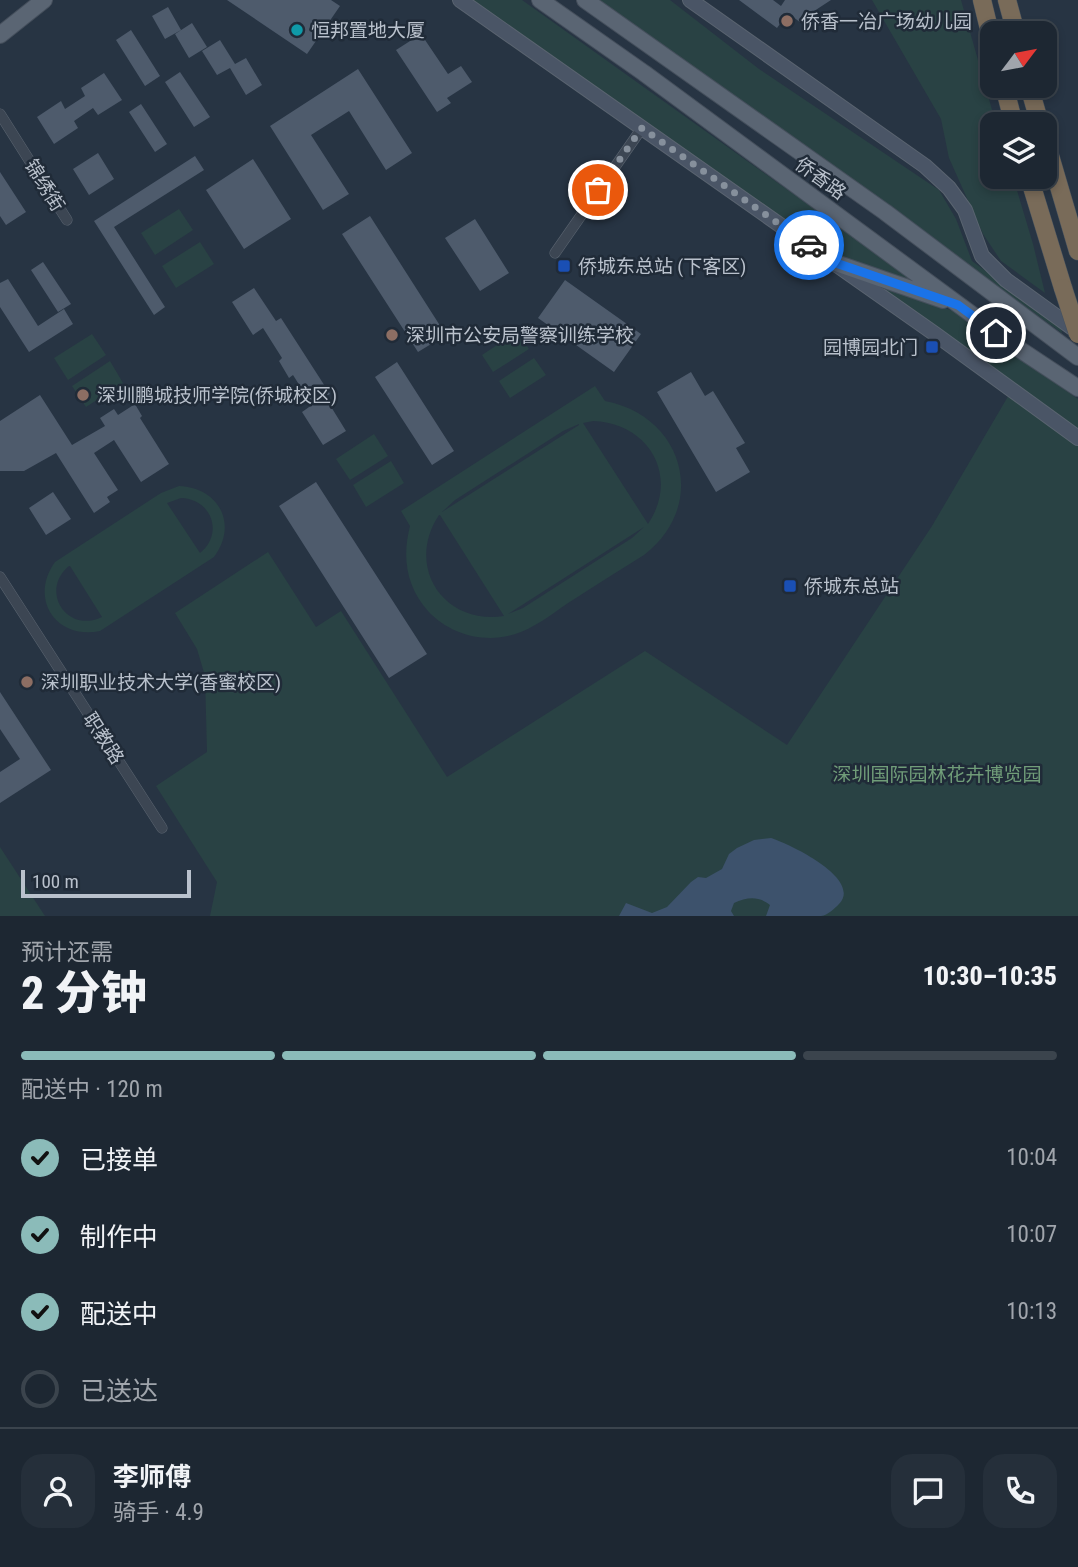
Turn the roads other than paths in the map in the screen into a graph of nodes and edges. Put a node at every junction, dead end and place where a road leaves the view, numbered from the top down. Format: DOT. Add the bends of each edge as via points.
graph roads {
  1 [pos="44,0"];
  2 [pos="460,0"];
  3 [pos="540,0"];
  4 [pos="585,0"];
  5 [pos="982,0"];
  6 [pos="1007,0"];
  7 [pos="698,2"];
  8 [pos="987,21"];
  9 [pos="1013,21"];
  10 [pos="0,35"];
  11 [pos="0,114"];
  12 [pos="642,128"];
  13 [pos="1057,180"];
  14 [pos="1033,189"];
  15 [pos="67,220"];
  16 [pos="1078,251"];
  17 [pos="555,253"];
  18 [pos="833,262"];
  19 [pos="958,305"];
  20 [pos="1078,333"];
  21 [pos="1078,357"];
  22 [pos="1078,388"];
  23 [pos="1078,438"];
  24 [pos="0,577"];
  25 [pos="162,828"];
  1 -- 10 [label="main road"];
  2 -- 12 [label="main road"];
  3 -- 19 [label="main road, 侨香路"];
  4 -- 21 [label="main road, 侨香路" via="885,212"];
  5 -- 8 [label="highway"];
  6 -- 9 [label="highway"];
  7 -- 20 [label="main road" via="925,166 965,209 982,256 1006,280"];
  11 -- 15 [label="street, 锦绣街"];
  12 -- 17 [label="street"];
  12 -- 18 [label="main road"];
  13 -- 16 [label="highway"];
  14 -- 20 [label="highway, bridge"];
  18 -- 19 [label="main road"];
  18 -- 23 [label="main road"];
  19 -- 22 [label="main road, 侨香路"];
  24 -- 25 [label="street, 职教路"];
}
